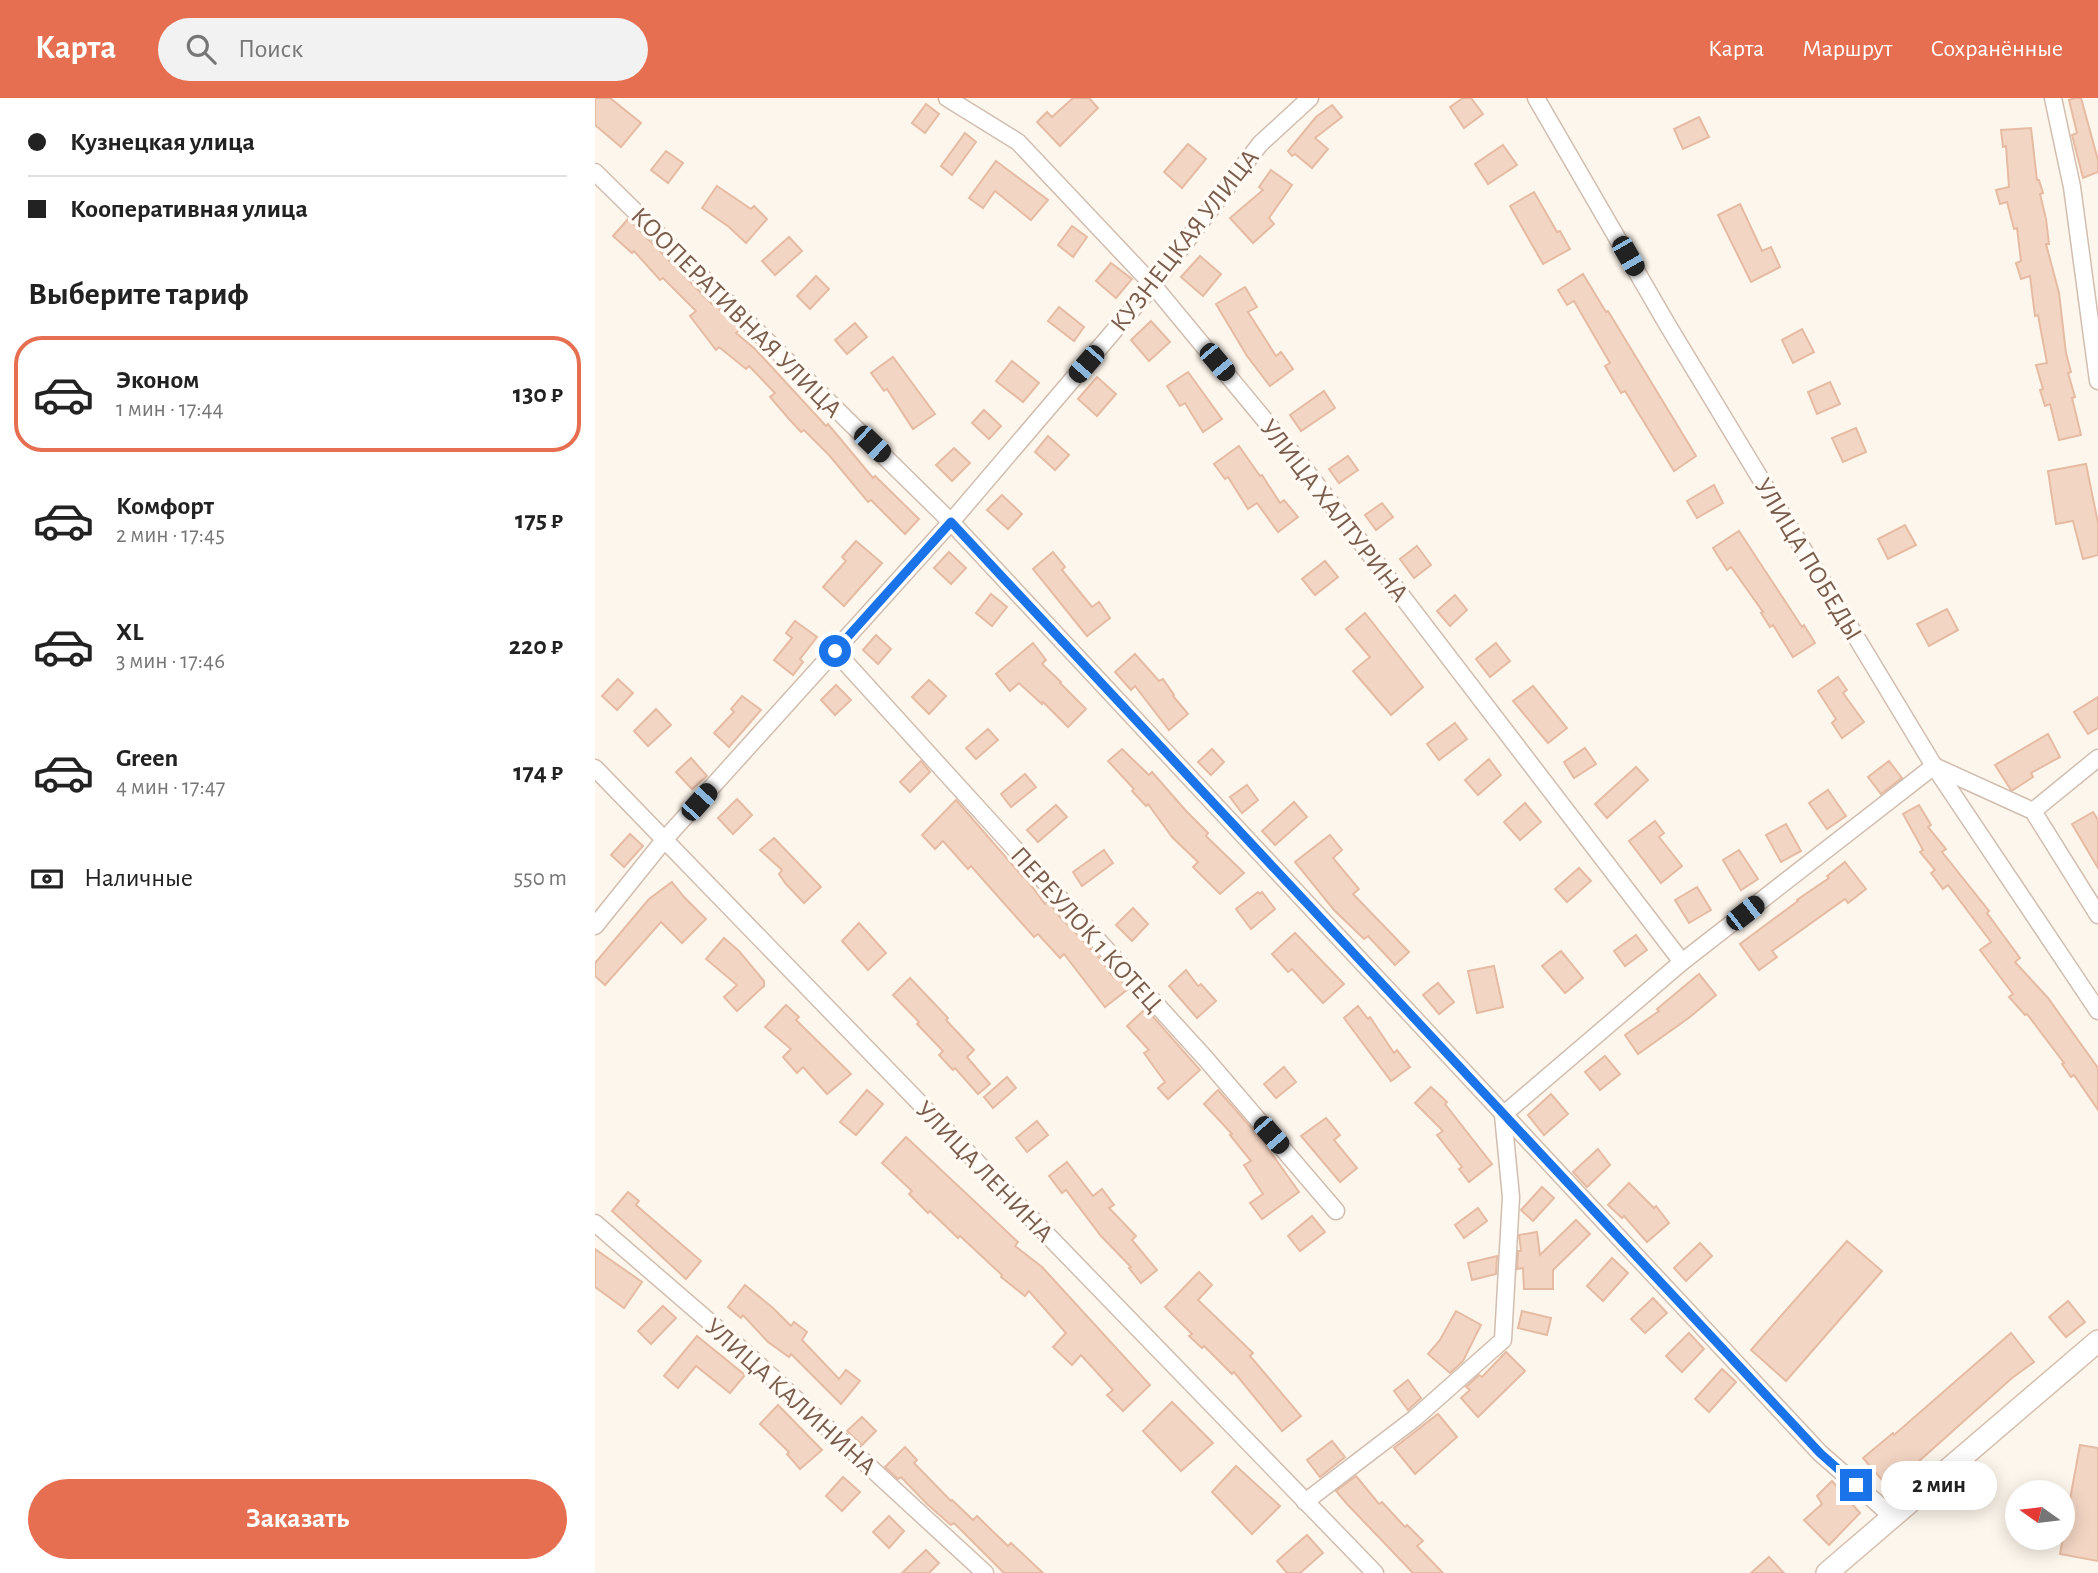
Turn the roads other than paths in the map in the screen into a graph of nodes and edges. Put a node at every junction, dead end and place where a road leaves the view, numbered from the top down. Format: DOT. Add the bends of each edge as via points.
graph roads {
  1 [pos="947,98"];
  2 [pos="1310,98"];
  3 [pos="1536,98"];
  4 [pos="2053,98"];
  5 [pos="595,172"];
  6 [pos="1153,285"];
  7 [pos="2098,381"];
  8 [pos="951,522"];
  9 [pos="835,651"];
  10 [pos="2098,758"];
  11 [pos="1934,766"];
  12 [pos="595,768"];
  13 [pos="2033,811"];
  14 [pos="665,839"];
  15 [pos="2098,915"];
  16 [pos="595,926"];
  17 [pos="1682,961"];
  18 [pos="2098,1011"];
  19 [pos="1503,1115"];
  20 [pos="1336,1211"];
  21 [pos="595,1223"];
  22 [pos="2098,1341"];
  23 [pos="1305,1502"];
  24 [pos="1893,1517"];
  25 [pos="985,1573"];
  26 [pos="1375,1573"];
  27 [pos="1827,1573"];
  1 -- 6 [label="street, УЛИЦА ХАЛТУРИНА" via="1018,142"];
  2 -- 6 [label="street, КУЗНЕЦКАЯ УЛИЦА" via="1260,144"];
  3 -- 11 [label="street, УЛИЦА ПОБЕДЫ"];
  4 -- 7 [label="street" via="2072,187"];
  5 -- 8 [label="street, КООПЕРАТИВНАЯ УЛИЦА"];
  6 -- 8 [label="street, КУЗНЕЦКАЯ УЛИЦА"];
  6 -- 17 [label="street, УЛИЦА ХАЛТУРИНА" via="1297,459"];
  8 -- 9 [label="street, КУЗНЕЦКАЯ УЛИЦА"];
  8 -- 19 [label="street, КООПЕРАТИВНАЯ УЛИЦА"];
  9 -- 14 [label="street, КУЗНЕЦКАЯ УЛИЦА"];
  9 -- 20 [label="street, ПЕРЕУЛОК 1 КОТЕЦ" via="1206,1059"];
  10 -- 13 [label="street"];
  11 -- 13 [label="street"];
  11 -- 17 [label="street"];
  11 -- 18 [label="street, УЛИЦА ПОБЕДЫ"];
  12 -- 14 [label="street, УЛИЦА ЛЕНИНА"];
  13 -- 15 [label="street"];
  14 -- 16 [label="street, КУЗНЕЦКАЯ УЛИЦА"];
  14 -- 23 [label="street, УЛИЦА ЛЕНИНА"];
  17 -- 19 [label="street"];
  19 -- 23 [label="street" via="1511,1197 1503,1340 1415,1418"];
  19 -- 24 [label="street, КООПЕРАТИВНАЯ УЛИЦА" via="1820,1453"];
  21 -- 25 [label="street, УЛИЦА КАЛИНИНА" via="748,1355"];
  22 -- 24 [label="street"];
  23 -- 26 [label="street, УЛИЦА ЛЕНИНА"];
  24 -- 27 [label="street"];
}
